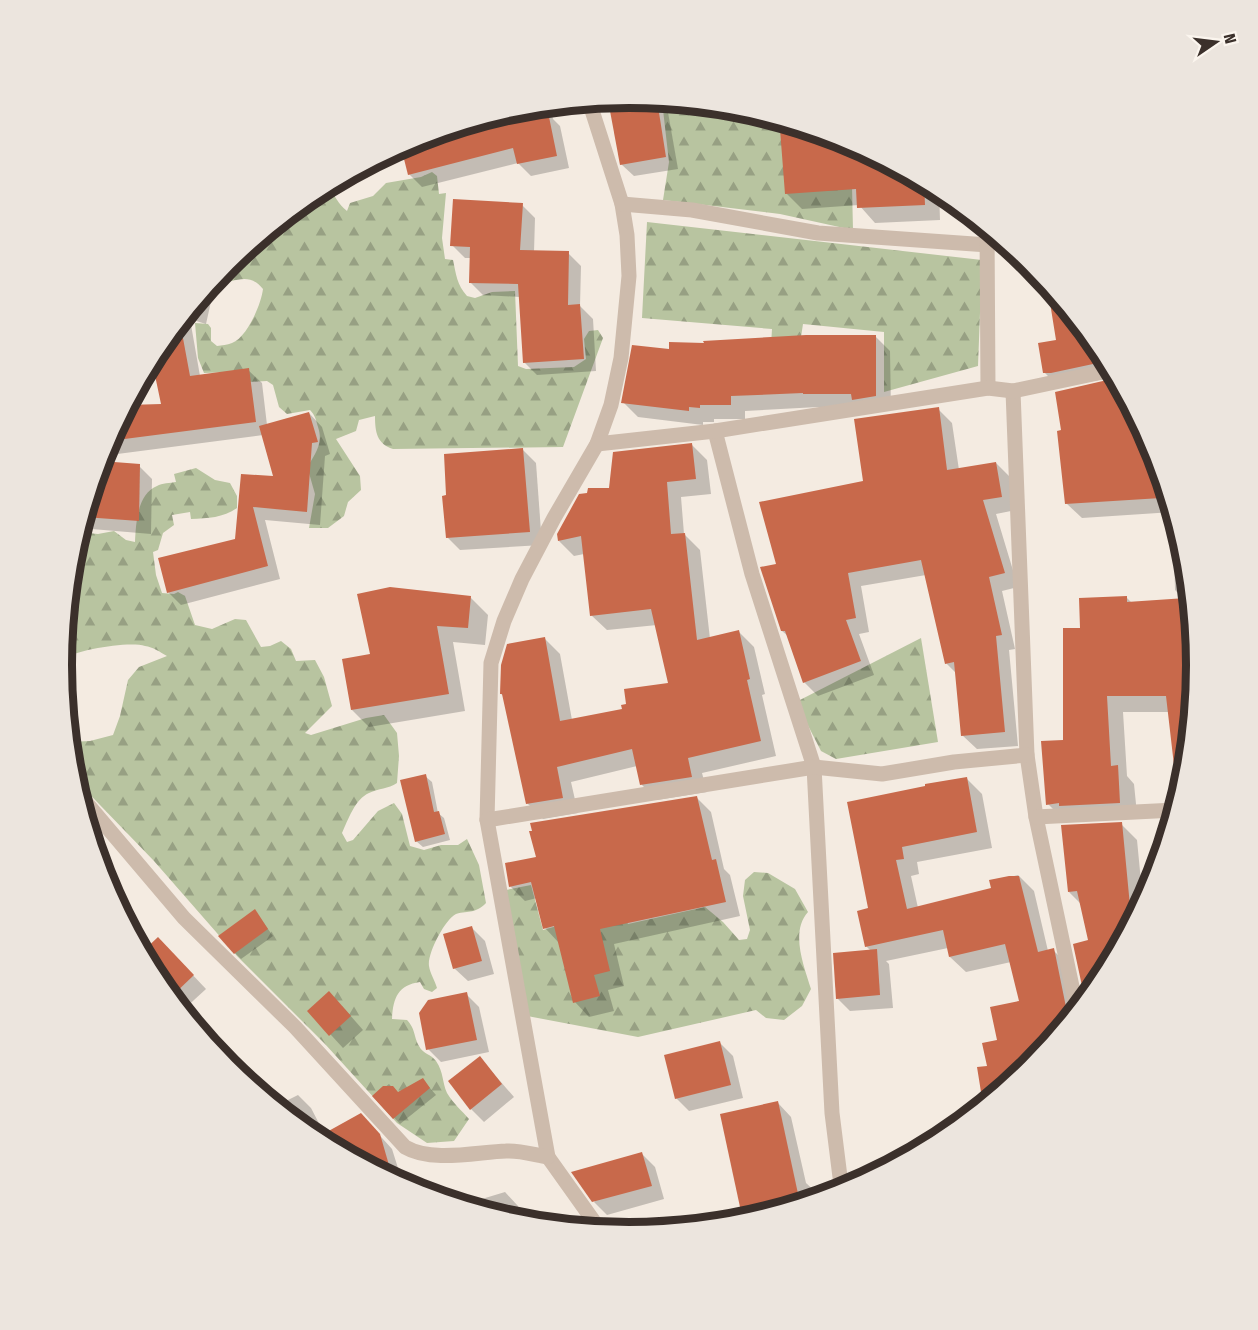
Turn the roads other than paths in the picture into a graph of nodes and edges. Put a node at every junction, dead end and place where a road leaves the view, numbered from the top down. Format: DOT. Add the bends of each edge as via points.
graph roads {
  1 [pos="592,109"];
  2 [pos="621,204"];
  3 [pos="988,239"];
  4 [pos="988,245"];
  5 [pos="1102,372"];
  6 [pos="988,388"];
  7 [pos="1013,392"];
  8 [pos="715,431"];
  9 [pos="597,444"];
  10 [pos="1027,755"];
  11 [pos="814,767"];
  12 [pos="91,808"];
  13 [pos="1167,810"];
  14 [pos="1036,817"];
  15 [pos="487,820"];
  16 [pos="1075,999"];
  17 [pos="548,1157"];
  18 [pos="840,1181"];
  19 [pos="594,1221"];
  1 -- 2 [label="street"];
  2 -- 4 [label="street" via="692,210 818,232"];
  2 -- 9 [label="street" via="629,276 621,358 611,405"];
  3 -- 4 [label="street"];
  4 -- 6 [label="street"];
  5 -- 7 [label="street"];
  6 -- 7 [label="street"];
  6 -- 8 [label="street"];
  7 -- 10 [label="street"];
  8 -- 9 [label="street"];
  8 -- 11 [label="street" via="752,574"];
  9 -- 15 [label="street" via="522,579 491,663"];
  10 -- 11 [label="street" via="882,774"];
  10 -- 14 [label="street"];
  11 -- 15 [label="street"];
  11 -- 18 [label="street" via="832,1113"];
  12 -- 17 [label="street" via="184,918 295,1028 405,1147 429,1154 474,1155 509,1150"];
  13 -- 14 [label="street"];
  14 -- 16 [label="street"];
  15 -- 17 [label="street"];
  17 -- 19 [label="street"];
}
